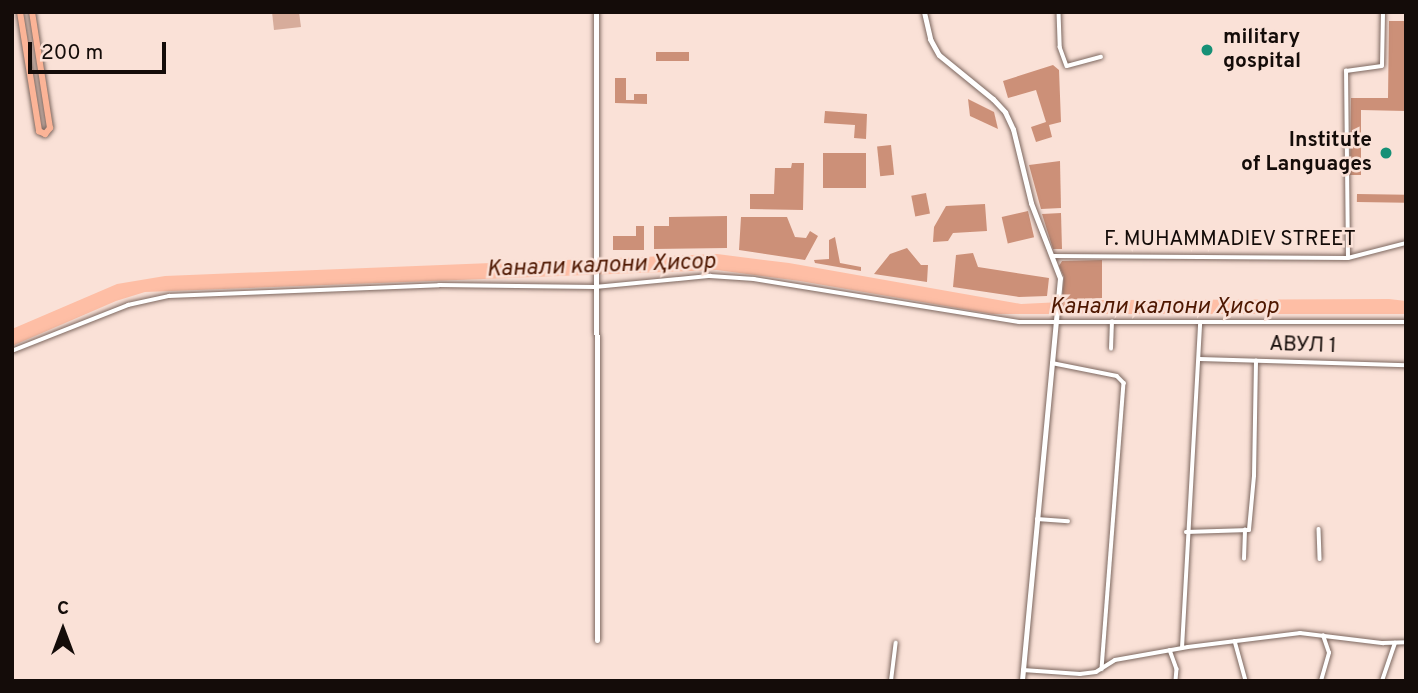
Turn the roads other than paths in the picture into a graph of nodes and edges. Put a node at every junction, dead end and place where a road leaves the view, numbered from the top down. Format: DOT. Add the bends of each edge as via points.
graph roads {
  1 [pos="20,12"];
  2 [pos="32,12"];
  3 [pos="596,12"];
  4 [pos="924,12"];
  5 [pos="1059,12"];
  6 [pos="1383,12"];
  7 [pos="1101,57"];
  8 [pos="44,90"];
  9 [pos="32,93"];
  10 [pos="1406,243"];
  11 [pos="1052,256"];
  12 [pos="1348,258"];
  13 [pos="594,284"];
  14 [pos="1112,322"];
  15 [pos="1406,322"];
  16 [pos="1056,323"];
  17 [pos="1200,323"];
  18 [pos="1111,349"];
  19 [pos="12,351"];
  20 [pos="1200,359"];
  21 [pos="1256,361"];
  22 [pos="1052,363"];
  23 [pos="1406,365"];
  24 [pos="1037,519"];
  25 [pos="1068,521"];
  26 [pos="1319,529"];
  27 [pos="1245,530"];
  28 [pos="1186,531"];
  29 [pos="1244,559"];
  30 [pos="1320,559"];
  31 [pos="1323,636"];
  32 [pos="597,640"];
  33 [pos="1235,640"];
  34 [pos="1406,642"];
  35 [pos="896,643"];
  36 [pos="1395,643"];
  37 [pos="1182,648"];
  38 [pos="1170,650"];
  39 [pos="1102,669"];
  40 [pos="1023,670"];
  41 [pos="891,681"];
  42 [pos="1022,681"];
  43 [pos="1176,681"];
  44 [pos="1246,681"];
  45 [pos="1321,681"];
  46 [pos="1382,681"];
  1 -- 9 [label="main road"];
  2 -- 8 [label="main road"];
  3 -- 13 [label="street"];
  4 -- 11 [label="street" via="939,55 1005,112 1031,203"];
  5 -- 7 [label="street" via="1060,47 1067,66"];
  6 -- 12 [label="street" via="1383,64 1346,71"];
  8 -- 9 [label="main road"];
  8 -- 9 [label="main road" via="47,134 39,133"];
  10 -- 12 [label="street, F. MUHAMMADIEV STREET"];
  11 -- 12 [label="street, F. MUHAMMADIEV STREET"];
  11 -- 16 [label="street" via="1060,278"];
  13 -- 16 [label="street" via="710,276 754,279 1002,320"];
  13 -- 19 [label="street" via="169,296 128,304"];
  13 -- 32 [label="street"];
  14 -- 16 [label="street"];
  14 -- 17 [label="street"];
  14 -- 18 [label="street"];
  15 -- 17 [label="street"];
  16 -- 22 [label="street"];
  17 -- 20 [label="street"];
  20 -- 21 [label="street, АВУЛ 1"];
  20 -- 28 [label="street"];
  21 -- 23 [label="street, АВУЛ 1"];
  21 -- 27 [label="street" via="1254,476 1249,530"];
  22 -- 24 [label="street"];
  22 -- 39 [label="street" via="1117,376 1125,383"];
  24 -- 25 [label="street"];
  24 -- 40 [label="street"];
  26 -- 30 [label="street"];
  27 -- 28 [label="street"];
  27 -- 29 [label="street"];
  28 -- 37 [label="street"];
  31 -- 33 [label="street" via="1300,633"];
  31 -- 36 [label="street"];
  31 -- 45 [label="street" via="1329,653"];
  33 -- 37 [label="street"];
  33 -- 44 [label="street"];
  34 -- 36 [label="street"];
  35 -- 41 [label="street"];
  36 -- 46 [label="street"];
  37 -- 38 [label="street"];
  38 -- 39 [label="street" via="1115,660"];
  38 -- 43 [label="street"];
  39 -- 40 [label="street" via="1080,674"];
  40 -- 42 [label="street"];
}
